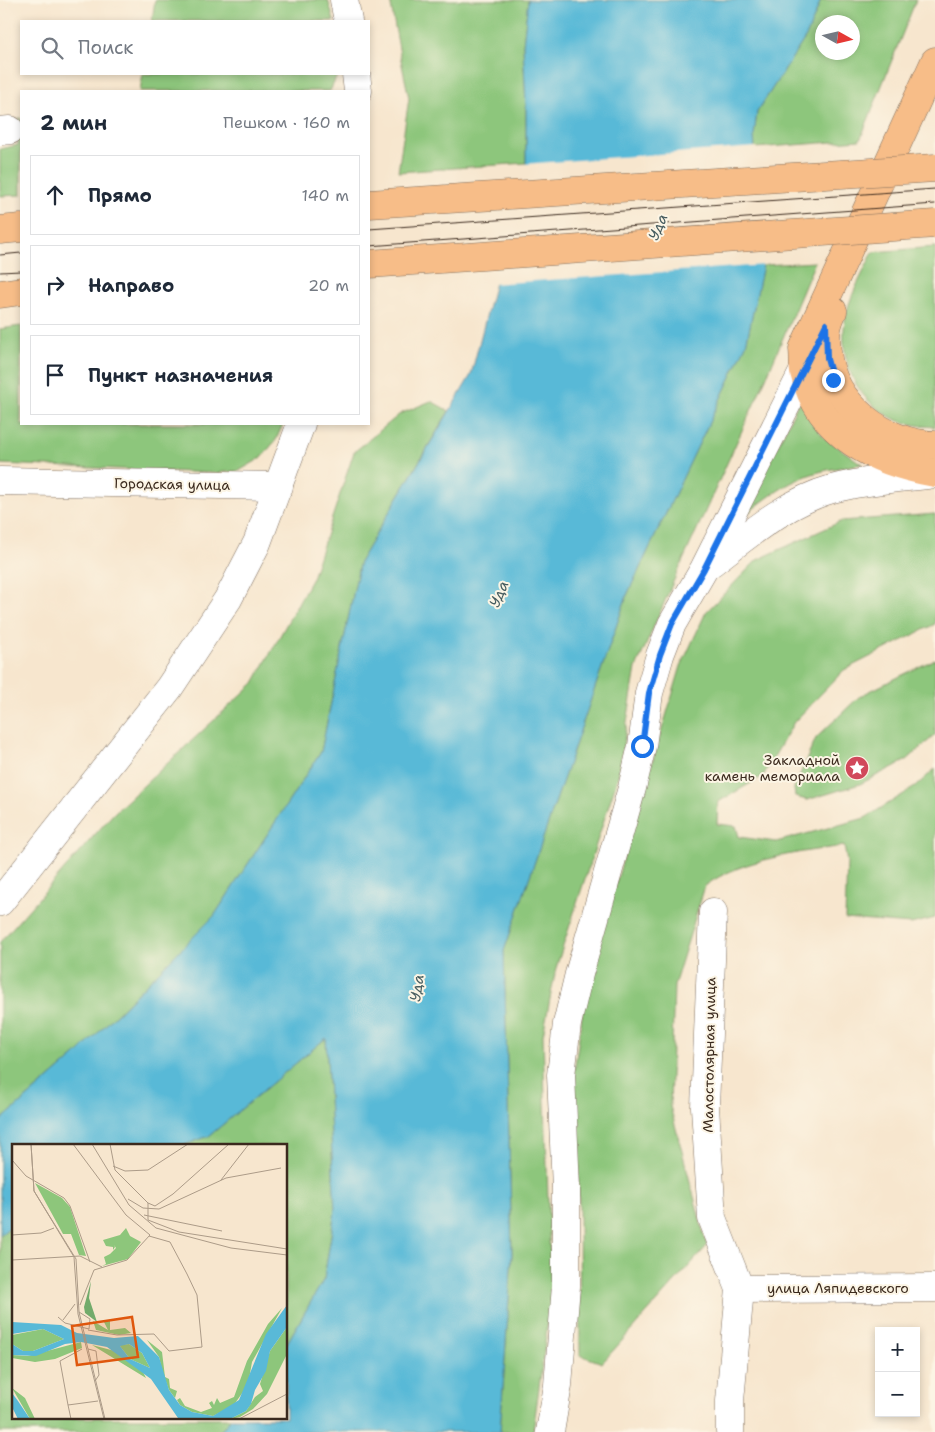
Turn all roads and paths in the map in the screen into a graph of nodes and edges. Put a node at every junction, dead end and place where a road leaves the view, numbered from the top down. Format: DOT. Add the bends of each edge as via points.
graph roads {
  1 [pos="344,0"];
  2 [pos="348,20"];
  3 [pos="935,61"];
  4 [pos="356,75"];
  5 [pos="358,90"];
  6 [pos="935,90"];
  7 [pos="935,168"];
  8 [pos="370,204"];
  9 [pos="935,224"];
  10 [pos="20,228"];
  11 [pos="0,230"];
  12 [pos="370,264"];
  13 [pos="20,291"];
  14 [pos="0,294"];
  15 [pos="826,324"];
  16 [pos="804,360"];
  17 [pos="301,425"];
  18 [pos="935,446"];
  19 [pos="935,474"];
  20 [pos="0,481"];
  21 [pos="279,486"];
  22 [pos="704,569"];
  23 [pos="0,902"];
  24 [pos="712,912"];
  25 [pos="740,1288"];
  26 [pos="935,1288"];
  27 [pos="550,1432"];
  28 [pos="730,1432"];
  1 -- 2 [label="street"];
  3 -- 16 [label="main road"];
  4 -- 5 [label="street"];
  6 -- 15 [label="main road"];
  7 -- 8 [label="main road, bridge"];
  9 -- 12 [label="main road, bridge"];
  10 -- 11 [label="main road"];
  13 -- 14 [label="main road"];
  15 -- 16 [label="street"];
  15 -- 18 [label="main road" via="827,359 833,380 852,408 888,433 910,442"];
  16 -- 19 [label="main road" via="811,394 836,430 890,463"];
  16 -- 22 [label="street"];
  17 -- 21 [label="street"];
  19 -- 22 [label="street" via="832,489 795,504"];
  20 -- 21 [label="street, Городская улица"];
  21 -- 23 [label="street" via="257,544 228,599 189,659"];
  22 -- 27 [label="street" via="672,624 660,655 649,693 632,788 567,1024 561,1076 566,1286 558,1385"];
  24 -- 25 [label="street, Малостолярная улица" via="705,1107 712,1218"];
  25 -- 26 [label="street, улица Ляпидевского"];
  25 -- 28 [label="street, Малостолярная улица"];
}
